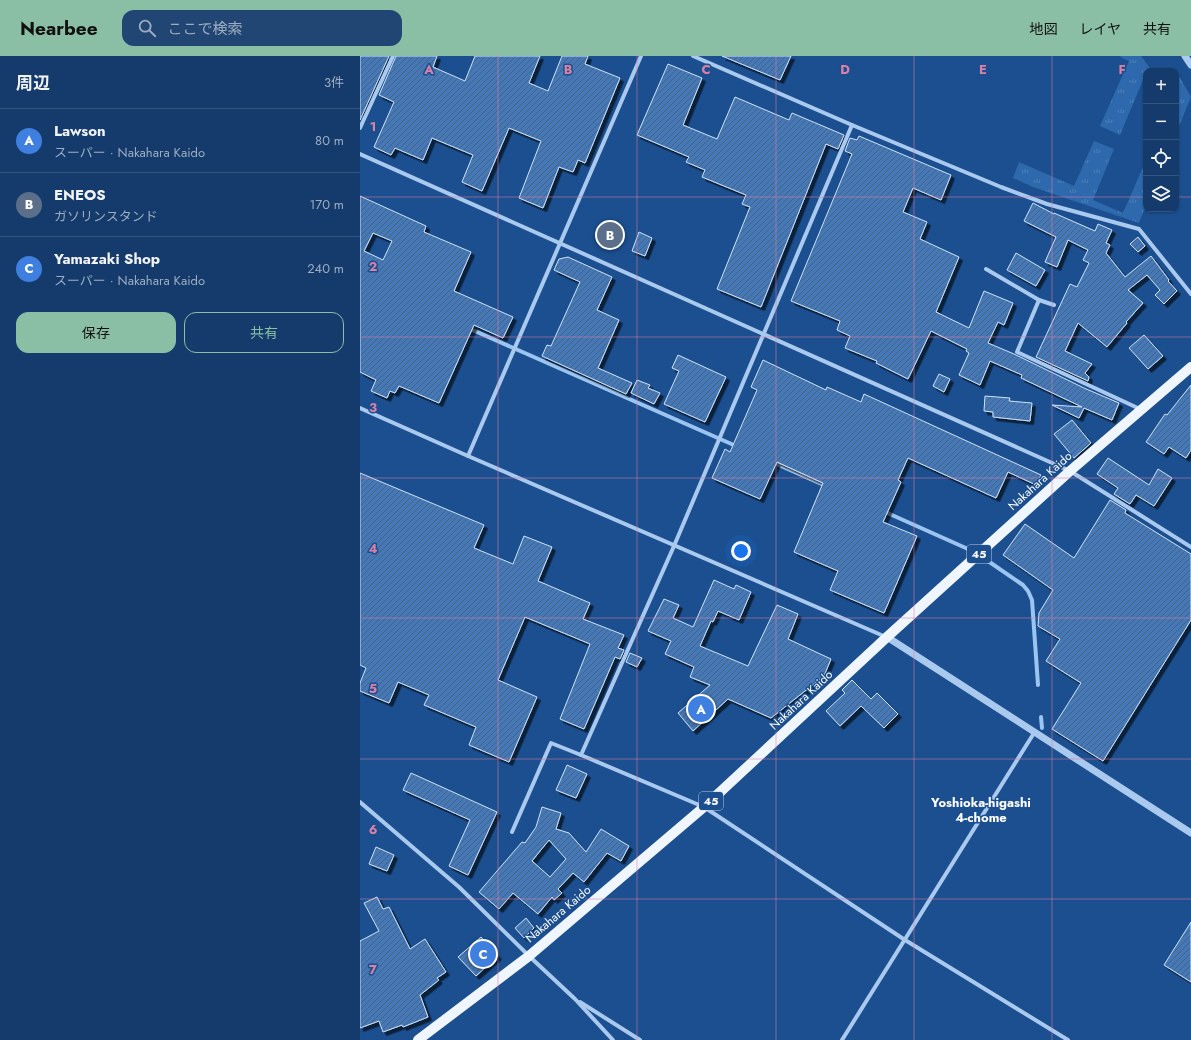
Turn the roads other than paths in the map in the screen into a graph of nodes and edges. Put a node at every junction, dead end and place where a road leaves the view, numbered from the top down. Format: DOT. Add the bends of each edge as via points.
graph roads {
  1 [pos="393,56"];
  2 [pos="641,56"];
  3 [pos="693,56"];
  4 [pos="1185,56"];
  5 [pos="1191,65"];
  6 [pos="852,125"];
  7 [pos="360,128"];
  8 [pos="360,154"];
  9 [pos="560,243"];
  10 [pos="986,269"];
  11 [pos="1191,294"];
  12 [pos="1038,300"];
  13 [pos="1054,305"];
  14 [pos="764,334"];
  15 [pos="1191,367"];
  16 [pos="360,408"];
  17 [pos="1142,410"];
  18 [pos="468,456"];
  19 [pos="1070,471"];
  20 [pos="674,546"];
  21 [pos="1191,547"];
  22 [pos="887,637"];
  23 [pos="1034,733"];
  24 [pos="581,755"];
  25 [pos="360,802"];
  26 [pos="704,807"];
  27 [pos="512,832"];
  28 [pos="1191,833"];
  29 [pos="905,940"];
  30 [pos="529,956"];
  31 [pos="575,999"];
  32 [pos="418,1040"];
  33 [pos="613,1040"];
  34 [pos="640,1040"];
  35 [pos="842,1040"];
  36 [pos="1068,1040"];
  1 -- 7 [label="street"];
  2 -- 9 [label="street"];
  3 -- 6 [label="street"];
  4 -- 5 [label="street"];
  6 -- 11 [label="street" via="1047,204 1139,229"];
  6 -- 14 [label="street"];
  8 -- 9 [label="street"];
  9 -- 14 [label="street"];
  9 -- 18 [label="street"];
  10 -- 12 [label="street"];
  12 -- 13 [label="street"];
  12 -- 17 [label="street" via="1017,352"];
  14 -- 19 [label="street"];
  14 -- 20 [label="street"];
  15 -- 17 [label="main road, Nakahara Kaido / 45"];
  16 -- 18 [label="street"];
  17 -- 19 [label="main road, Nakahara Kaido / 45"];
  18 -- 20 [label="street"];
  19 -- 21 [label="street"];
  19 -- 22 [label="main road, Nakahara Kaido / 45"];
  20 -- 22 [label="street"];
  20 -- 24 [label="street"];
  22 -- 23 [label="street"];
  22 -- 26 [label="main road, Nakahara Kaido / 45"];
  23 -- 28 [label="street"];
  23 -- 29 [label="street"];
  24 -- 26 [label="street"];
  24 -- 27 [label="street" via="551,743"];
  25 -- 30 [label="street" via="459,887"];
  26 -- 29 [label="street"];
  26 -- 30 [label="main road, Nakahara Kaido / 45"];
  29 -- 35 [label="street"];
  29 -- 36 [label="street"];
  30 -- 31 [label="street"];
  30 -- 32 [label="main road, Nakahara Kaido / 45"];
  31 -- 33 [label="street"];
  31 -- 34 [label="street"];
}
